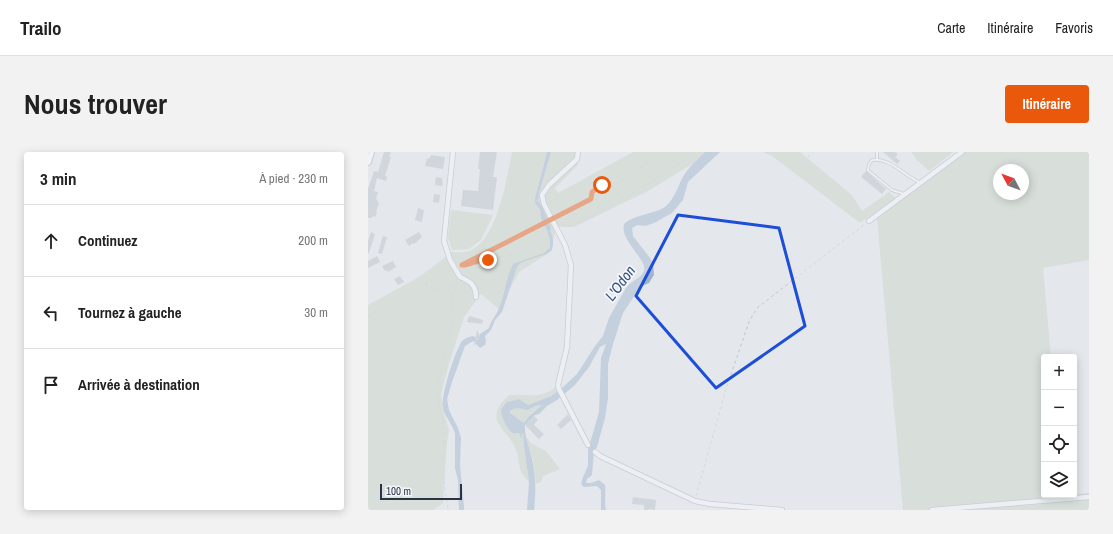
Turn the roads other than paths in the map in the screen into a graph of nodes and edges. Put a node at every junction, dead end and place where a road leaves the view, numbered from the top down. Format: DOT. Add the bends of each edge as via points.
graph roads {
  1 [pos="371,152"];
  2 [pos="453,152"];
  3 [pos="578,152"];
  4 [pos="877,152"];
  5 [pos="962,152"];
  6 [pos="877,159"];
  7 [pos="368,162"];
  8 [pos="920,183"];
  9 [pos="904,194"];
  10 [pos="869,221"];
  11 [pos="476,297"];
  12 [pos="588,445"];
  13 [pos="595,452"];
  14 [pos="1089,497"];
  15 [pos="782,510"];
  16 [pos="932,510"];
  1 -- 7 [label="main road"];
  2 -- 11 [label="street" via="444,241 450,260 460,277 473,285"];
  3 -- 12 [label="street" via="577,159 542,195 565,245 571,265 567,347 558,385"];
  4 -- 6 [label="lane"];
  5 -- 8 [label="street"];
  6 -- 8 [label="lane" via="901,170"];
  6 -- 9 [label="lane" via="871,161 868,170 892,190"];
  8 -- 9 [label="street"];
  9 -- 10 [label="street"];
  13 -- 15 [label="street" via="695,501"];
  14 -- 16 [label="street"];
}
